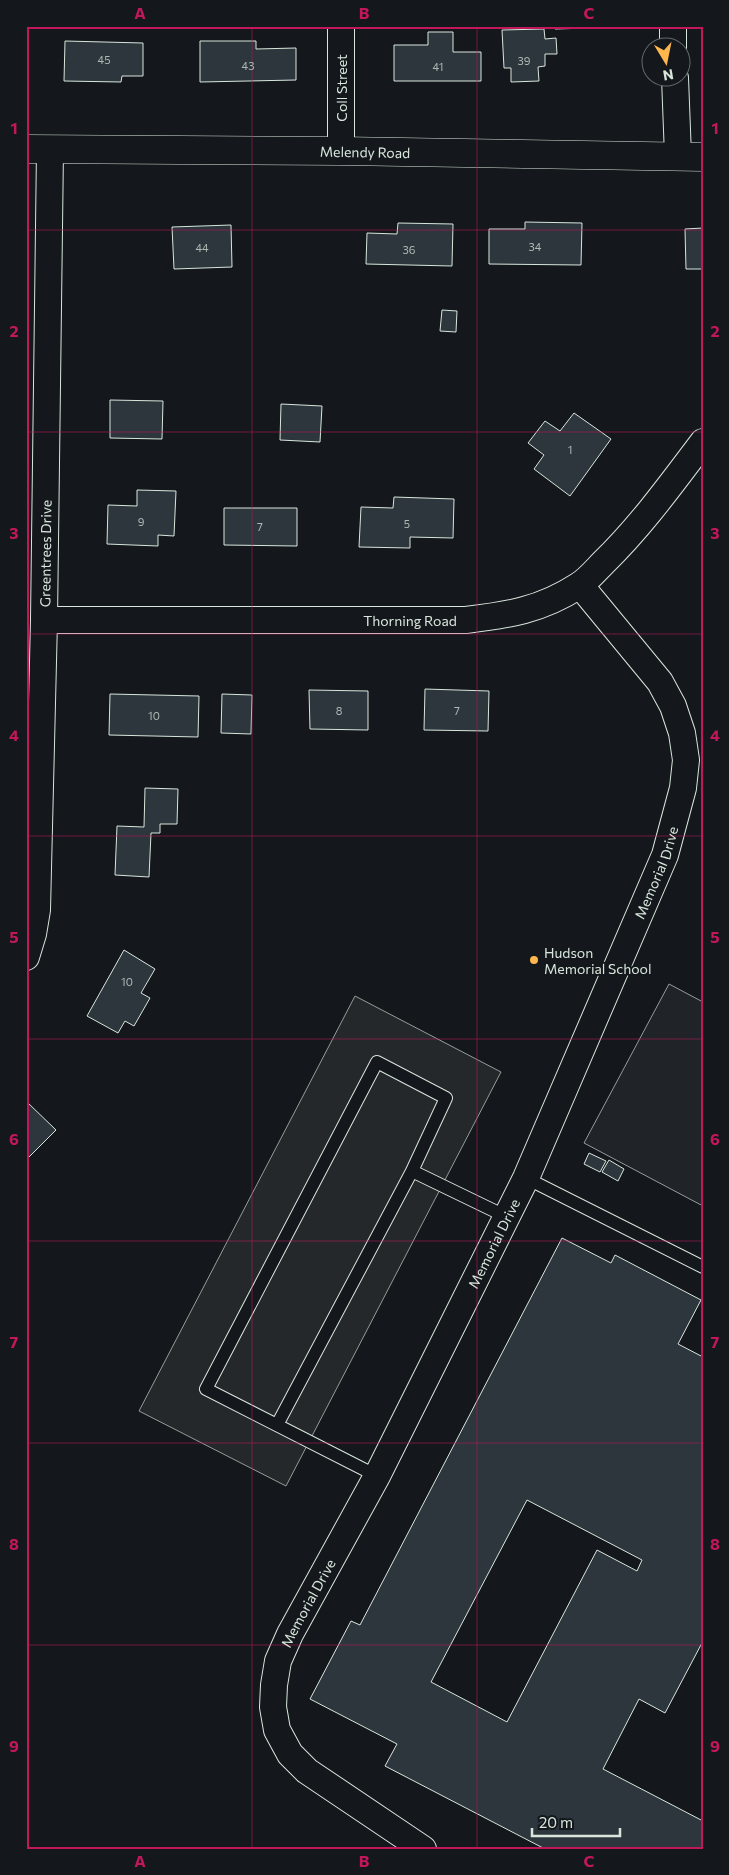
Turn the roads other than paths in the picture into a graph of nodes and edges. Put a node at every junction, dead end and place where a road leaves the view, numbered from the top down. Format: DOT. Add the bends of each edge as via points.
graph roads {
  1 [pos="341,26"];
  2 [pos="677,88"];
  3 [pos="38,149"];
  4 [pos="341,151"];
  5 [pos="690,156"];
  6 [pos="703,442"];
  7 [pos="580,585"];
  8 [pos="44,620"];
  9 [pos="27,955"];
  10 [pos="412,1171"];
  11 [pos="526,1178"];
  12 [pos="507,1217"];
  13 [pos="703,1267"];
  14 [pos="277,1425"];
  15 [pos="376,1476"];
  16 [pos="423,1849"];
  1 -- 4 [label="street, Coll Street"];
  2 -- 5 [label="street"];
  3 -- 4 [label="street, Melendy Road"];
  3 -- 8 [label="street, Greentrees Drive"];
  4 -- 5 [label="street, Melendy Road"];
  6 -- 7 [label="street, Thorning Road" via="620,547"];
  7 -- 8 [label="street, Thorning Road" via="550,602 514,614 466,620"];
  7 -- 11 [label="street, Memorial Drive" via="660,682 682,733 686,760 681,796 665,854"];
  8 -- 9 [label="street, Greentrees Drive" via="37,910"];
  10 -- 12 [label="lane"];
  10 -- 14 [label="lane"];
  10 -- 14 [label="lane" via="446,1098 378,1062 206,1389"];
  11 -- 12 [label="street, Memorial Drive"];
  11 -- 13 [label="lane"];
  12 -- 15 [label="street, Memorial Drive"];
  14 -- 15 [label="lane"];
  15 -- 16 [label="street, Memorial Drive" via="290,1634 278,1662 273,1707 277,1730 290,1754 307,1771"];
}
